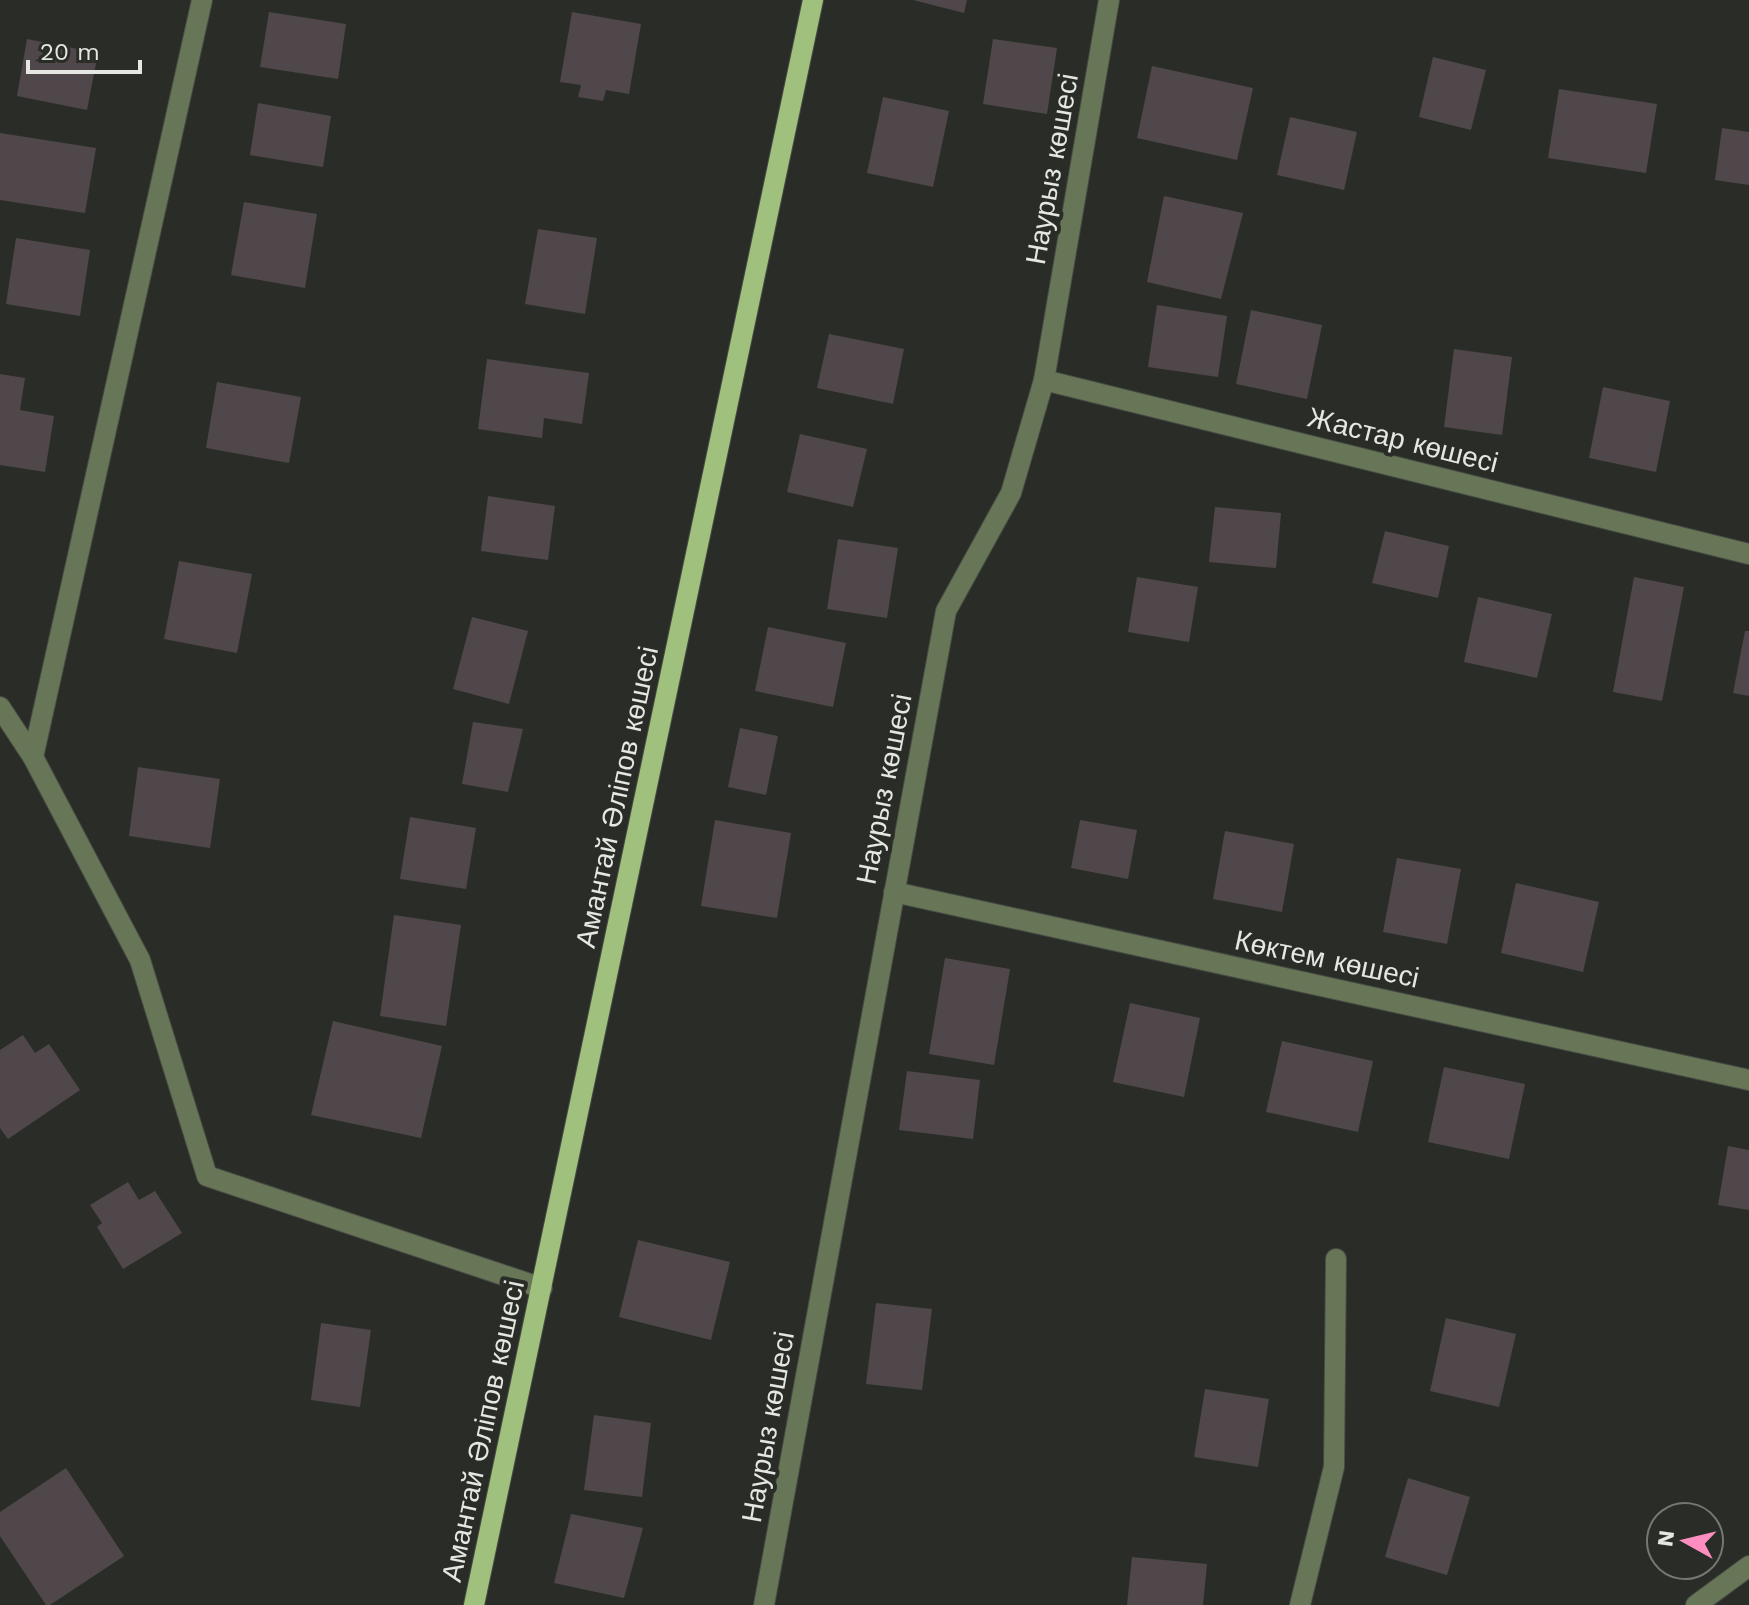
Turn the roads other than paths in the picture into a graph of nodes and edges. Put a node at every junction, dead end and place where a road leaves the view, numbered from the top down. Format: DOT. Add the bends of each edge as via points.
graph roads {
  1 [pos="202,0"];
  2 [pos="813,0"];
  3 [pos="1109,0"];
  4 [pos="1044,380"];
  5 [pos="1749,554"];
  6 [pos="0,707"];
  7 [pos="33,757"];
  8 [pos="894,892"];
  9 [pos="1749,1080"];
  10 [pos="1336,1259"];
  11 [pos="542,1288"];
  12 [pos="1749,1566"];
  13 [pos="474,1605"];
  14 [pos="764,1605"];
  15 [pos="1300,1605"];
  16 [pos="1696,1605"];
  1 -- 7 [label="street"];
  2 -- 11 [label="main road, Амантай Әліпов көшесі"];
  3 -- 4 [label="street, Наурыз көшесі"];
  4 -- 5 [label="street, Жастар көшесі"];
  4 -- 8 [label="street, Наурыз көшесі" via="1011,493 946,611"];
  6 -- 7 [label="street"];
  7 -- 11 [label="street" via="140,960 207,1176"];
  8 -- 9 [label="street, Көктем көшесі"];
  8 -- 14 [label="street, Наурыз көшесі"];
  10 -- 15 [label="street" via="1334,1467"];
  11 -- 13 [label="main road, Амантай Әліпов көшесі"];
  12 -- 16 [label="street"];
}
